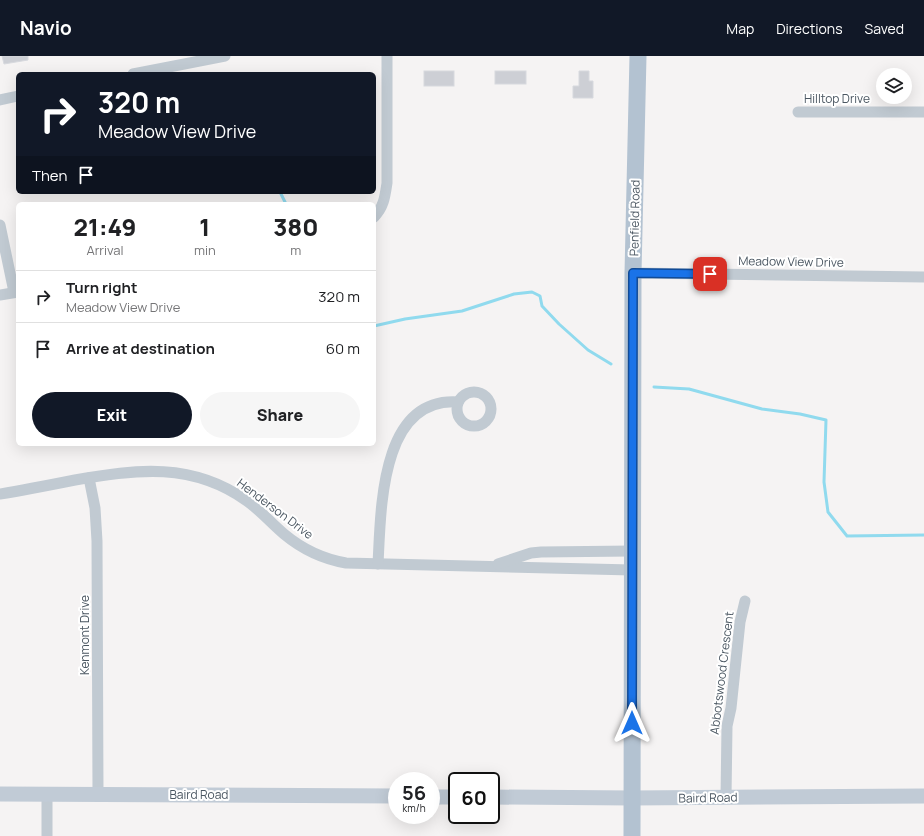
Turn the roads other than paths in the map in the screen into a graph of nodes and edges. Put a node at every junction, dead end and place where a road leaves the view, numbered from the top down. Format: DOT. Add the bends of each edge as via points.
graph roads {
  1 [pos="225,56"];
  2 [pos="387,56"];
  3 [pos="638,56"];
  4 [pos="143,72"];
  5 [pos="16,96"];
  6 [pos="0,100"];
  7 [pos="798,112"];
  8 [pos="924,112"];
  9 [pos="376,216"];
  10 [pos="0,225"];
  11 [pos="633,273"];
  12 [pos="924,277"];
  13 [pos="16,292"];
  14 [pos="0,295"];
  15 [pos="458,402"];
  16 [pos="89,478"];
  17 [pos="0,494"];
  18 [pos="632,552"];
  19 [pos="378,564"];
  20 [pos="490,566"];
  21 [pos="632,570"];
  22 [pos="746,601"];
  23 [pos="0,794"];
  24 [pos="47,794"];
  25 [pos="98,794"];
  26 [pos="388,796"];
  27 [pos="924,796"];
  28 [pos="500,797"];
  29 [pos="632,798"];
  30 [pos="726,798"];
  31 [pos="47,836"];
  32 [pos="632,836"];
  1 -- 4 [label="street"];
  2 -- 9 [label="street" via="387,183 382,208"];
  3 -- 11 [label="main road, Penfield Road"];
  5 -- 6 [label="street"];
  7 -- 8 [label="street, Hilltop Drive"];
  10 -- 13 [label="street"];
  11 -- 12 [label="street, Meadow View Drive"];
  11 -- 18 [label="main road, Penfield Road"];
  13 -- 14 [label="street"];
  15 -- 19 [label="street" via="445,401 418,412 397,440 382,502"];
  16 -- 17 [label="street, Henderson Drive"];
  16 -- 19 [label="street, Henderson Drive" via="133,471 178,472 198,476 248,501 285,534 315,554 346,563"];
  16 -- 25 [label="street, Kenmont Drive" via="98,541"];
  18 -- 20 [label="street, Henderson Drive" via="541,552"];
  18 -- 21 [label="main road, Penfield Road"];
  19 -- 20 [label="street, Henderson Drive"];
  20 -- 21 [label="street, Henderson Drive"];
  21 -- 29 [label="main road, Penfield Road"];
  22 -- 30 [label="street, Abbotswood Crescent" via="740,622 727,726"];
  23 -- 24 [label="street, Baird Road"];
  24 -- 25 [label="street, Baird Road"];
  24 -- 31 [label="street"];
  25 -- 26 [label="street, Baird Road"];
  27 -- 30 [label="street, Baird Road"];
  28 -- 29 [label="street, Baird Road"];
  29 -- 30 [label="street, Baird Road"];
  29 -- 32 [label="main road, Penfield Road"];
}
